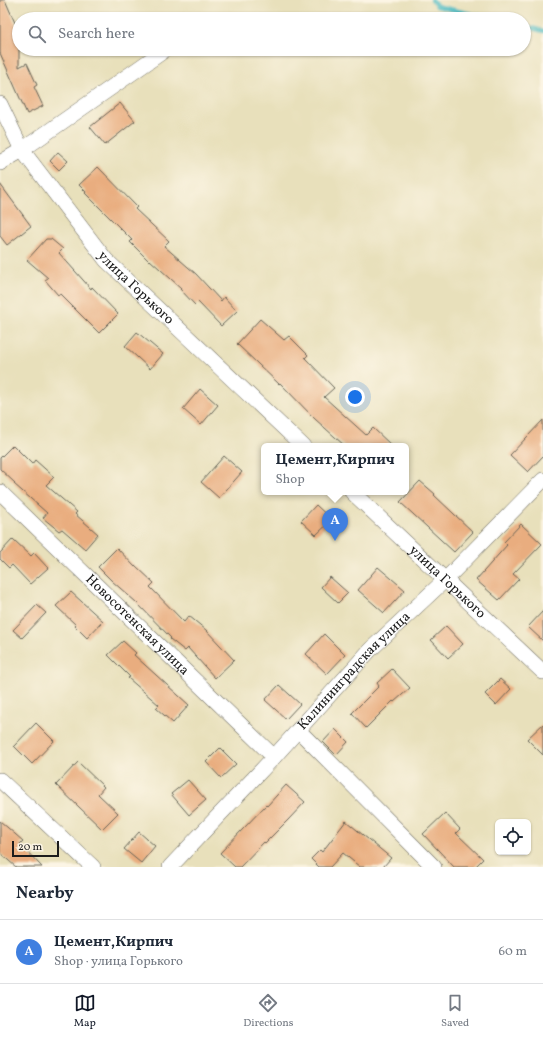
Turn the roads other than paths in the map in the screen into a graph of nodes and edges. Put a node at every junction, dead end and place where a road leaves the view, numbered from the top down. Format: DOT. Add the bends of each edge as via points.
graph roads {
  1 [pos="156,56"];
  2 [pos="0,104"];
  3 [pos="22,150"];
  4 [pos="0,163"];
  5 [pos="300,443"];
  6 [pos="543,480"];
  7 [pos="0,492"];
  8 [pos="355,495"];
  9 [pos="446,580"];
  10 [pos="543,672"];
  11 [pos="298,730"];
  12 [pos="274,757"];
  13 [pos="0,780"];
  14 [pos="94,867"];
  15 [pos="170,867"];
  16 [pos="434,867"];
  1 -- 3 [label="street"];
  2 -- 3 [label="street, улица Горького"];
  3 -- 4 [label="street"];
  3 -- 5 [label="street, улица Горького" via="106,260"];
  6 -- 9 [label="street, Калининградская улица"];
  7 -- 12 [label="street, Новосотенская улица"];
  8 -- 9 [label="street, улица Горького"];
  9 -- 10 [label="street, улица Горького"];
  9 -- 11 [label="street, Калининградская улица" via="370,650"];
  11 -- 12 [label="street, Калининградская улица"];
  11 -- 16 [label="street"];
  12 -- 15 [label="street, Калининградская улица"];
  13 -- 14 [label="street"];
}
